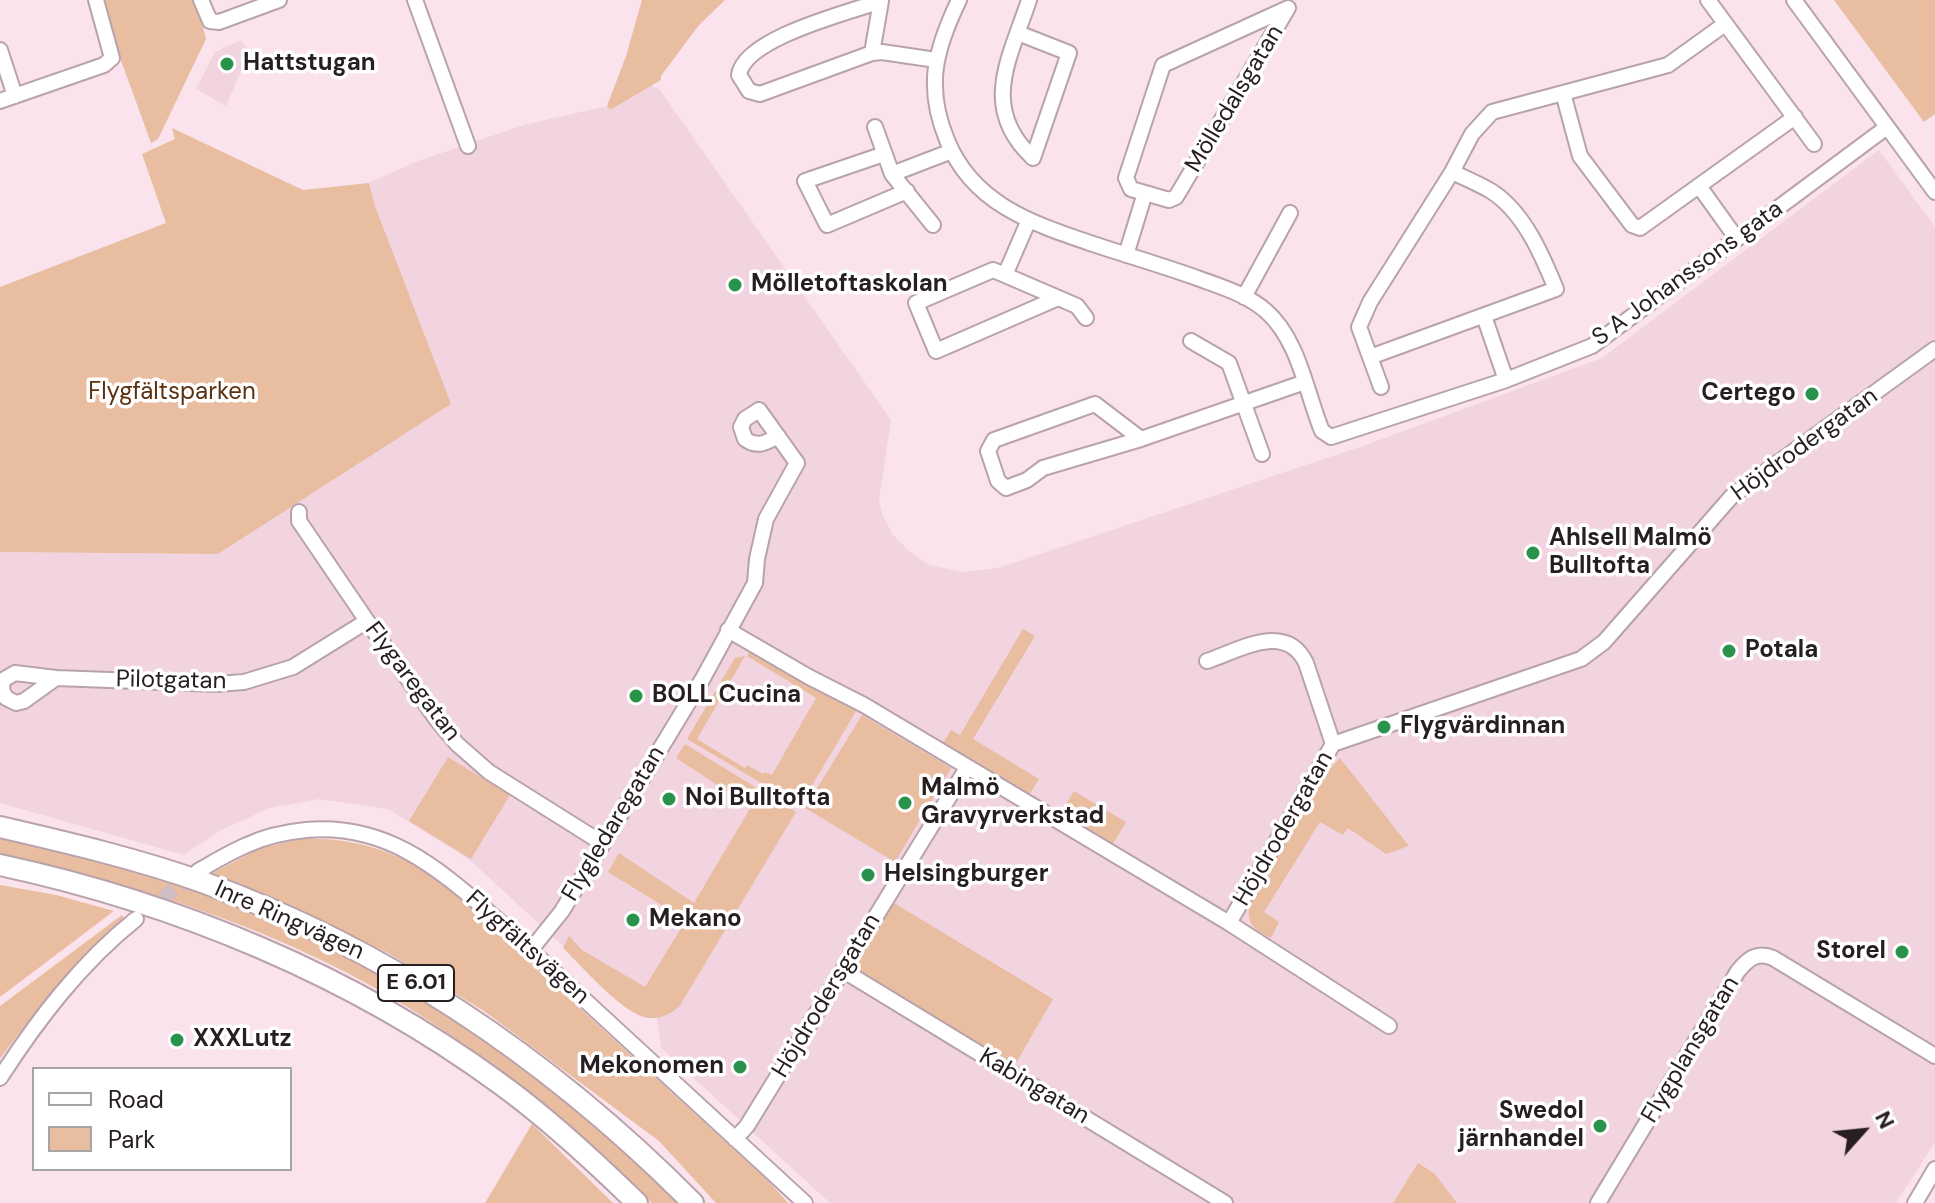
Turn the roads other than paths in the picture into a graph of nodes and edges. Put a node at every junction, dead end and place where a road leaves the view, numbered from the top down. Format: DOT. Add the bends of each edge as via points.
graph roads {
  1 [pos="96,0"];
  2 [pos="201,0"];
  3 [pos="279,0"];
  4 [pos="415,0"];
  5 [pos="959,0"];
  6 [pos="1029,0"];
  7 [pos="1708,0"];
  8 [pos="1794,0"];
  9 [pos="1725,24"];
  10 [pos="1018,33"];
  11 [pos="0,50"];
  12 [pos="872,53"];
  13 [pos="936,60"];
  14 [pos="1563,93"];
  15 [pos="15,96"];
  16 [pos="0,101"];
  17 [pos="1795,117"];
  18 [pos="875,127"];
  19 [pos="1887,127"];
  20 [pos="1814,144"];
  21 [pos="468,146"];
  22 [pos="952,151"];
  23 [pos="884,154"];
  24 [pos="1452,172"];
  25 [pos="892,174"];
  26 [pos="1699,186"];
  27 [pos="907,191"];
  28 [pos="1935,192"];
  29 [pos="1145,193"];
  30 [pos="1290,213"];
  31 [pos="1028,222"];
  32 [pos="933,225"];
  33 [pos="1737,239"];
  34 [pos="1126,255"];
  35 [pos="1005,275"];
  36 [pos="1244,297"];
  37 [pos="1058,298"];
  38 [pos="1484,316"];
  39 [pos="1086,318"];
  40 [pos="1191,341"];
  41 [pos="1935,349"];
  42 [pos="1370,357"];
  43 [pos="1506,380"];
  44 [pos="1305,382"];
  45 [pos="1381,387"];
  46 [pos="1244,403"];
  47 [pos="778,436"];
  48 [pos="1141,439"];
  49 [pos="1262,454"];
  50 [pos="299,512"];
  51 [pos="367,621"];
  52 [pos="728,630"];
  53 [pos="1207,661"];
  54 [pos="56,678"];
  55 [pos="1333,744"];
  56 [pos="967,768"];
  57 [pos="0,817"];
  58 [pos="0,827"];
  59 [pos="33,835"];
  60 [pos="602,843"];
  61 [pos="0,865"];
  62 [pos="198,871"];
  63 [pos="0,875"];
  64 [pos="75,883"];
  65 [pos="136,919"];
  66 [pos="1229,923"];
  67 [pos="530,951"];
  68 [pos="844,971"];
  69 [pos="1389,1026"];
  70 [pos="1935,1056"];
  71 [pos="0,1078"];
  72 [pos="735,1139"];
  73 [pos="1935,1169"];
  74 [pos="637,1203"];
  75 [pos="693,1203"];
  76 [pos="805,1203"];
  77 [pos="1225,1203"];
  78 [pos="1598,1203"];
  79 [pos="1915,1203"];
  1 -- 15 [label="street" via="112,58"];
  2 -- 3 [label="street" via="210,21 219,22"];
  4 -- 21 [label="street"];
  5 -- 13 [label="street"];
  6 -- 10 [label="street"];
  7 -- 9 [label="street"];
  8 -- 19 [label="street"];
  9 -- 14 [label="street" via="1668,65"];
  9 -- 17 [label="street"];
  10 -- 10 [label="street" via="1002,101 1011,133 1033,158 1069,53"];
  11 -- 15 [label="street"];
  12 -- 12 [label="street" via="881,1 778,38 749,57 739,75 749,91 760,94"];
  12 -- 13 [label="street"];
  13 -- 22 [label="street" via="936,108"];
  14 -- 24 [label="street" via="1492,112 1472,134"];
  14 -- 26 [label="street" via="1579,153 1632,225 1645,227"];
  15 -- 16 [label="street"];
  17 -- 20 [label="street"];
  17 -- 26 [label="street"];
  18 -- 23 [label="street"];
  19 -- 28 [label="street"];
  19 -- 33 [label="street, S A Johanssons gata"];
  22 -- 25 [label="street"];
  22 -- 31 [label="street" via="981,190"];
  23 -- 25 [label="street"];
  23 -- 27 [label="street" via="805,181 827,225"];
  24 -- 38 [label="street" via="1494,193 1516,215 1556,289"];
  24 -- 42 [label="street" via="1370,302 1359,327"];
  25 -- 27 [label="street"];
  26 -- 33 [label="street"];
  27 -- 32 [label="street"];
  29 -- 29 [label="street, Mölledalsgatan" via="1176,197 1288,8 1163,65 1126,178 1131,189"];
  29 -- 34 [label="street"];
  30 -- 36 [label="street"];
  31 -- 34 [label="street"];
  31 -- 35 [label="street"];
  33 -- 43 [label="street, S A Johanssons gata" via="1592,346"];
  34 -- 36 [label="street"];
  35 -- 37 [label="street"];
  35 -- 37 [label="street" via="993,270 916,303 936,351"];
  36 -- 44 [label="street" via="1279,325"];
  37 -- 39 [label="street" via="1077,306"];
  38 -- 42 [label="street"];
  38 -- 43 [label="street"];
  40 -- 46 [label="street" via="1229,363"];
  41 -- 55 [label="street, Höjdrodergatan" via="1732,496 1604,642 1581,659"];
  42 -- 45 [label="street"];
  43 -- 44 [label="street, S A Johanssons gata" via="1336,437 1322,431"];
  44 -- 46 [label="street"];
  46 -- 48 [label="street"];
  46 -- 49 [label="street"];
  47 -- 52 [label="street, Flygledaregatan" via="797,463 766,519 755,583"];
  48 -- 48 [label="street" via="1043,468 1006,488 998,481 988,451 994,440 1089,404 1100,406"];
  50 -- 51 [label="street, Flygaregatan" via="299,521"];
  51 -- 54 [label="street, Pilotgatan" via="293,667 244,682"];
  51 -- 60 [label="street, Flygaregatan" via="461,748 489,772"];
  52 -- 56 [label="street, Höjdrodergatan"];
  52 -- 60 [label="street, Flygledaregatan"];
  53 -- 55 [label="street" via="1268,640 1288,642 1306,663"];
  55 -- 66 [label="street, Höjdrodergatan"];
  56 -- 66 [label="street, Höjdrodergatan"];
  56 -- 68 [label="street, Höjdrodersgatan"];
  57 -- 59 [label="highway"];
  58 -- 59 [label="highway, Inre Ringvägen / E 6.01"];
  59 -- 75 [label="highway, Inre Ringvägen / E 6.01" via="150,865 256,903 426,988 579,1098"];
  60 -- 67 [label="street, Flygledaregatan" via="562,911"];
  61 -- 64 [label="highway, Inre Ringvägen / E 6.01"];
  62 -- 67 [label="street, Flygfältsvägen" via="283,832 327,828 363,833 390,842 448,877"];
  63 -- 64 [label="highway" via="51,886"];
  64 -- 74 [label="highway, Inre Ringvägen / E 6.01" via="225,934 406,1022 500,1083"];
  65 -- 71 [label="street" via="58,996"];
  66 -- 69 [label="street"];
  67 -- 72 [label="street, Flygfältsvägen"];
  68 -- 72 [label="street, Höjdrodersgatan"];
  68 -- 77 [label="street, Kabingatan"];
  70 -- 78 [label="street, Flygplansgatan" via="1760,954 1738,971"];
  72 -- 76 [label="street, Flygfältsvägen"];
  73 -- 79 [label="street"];
}
